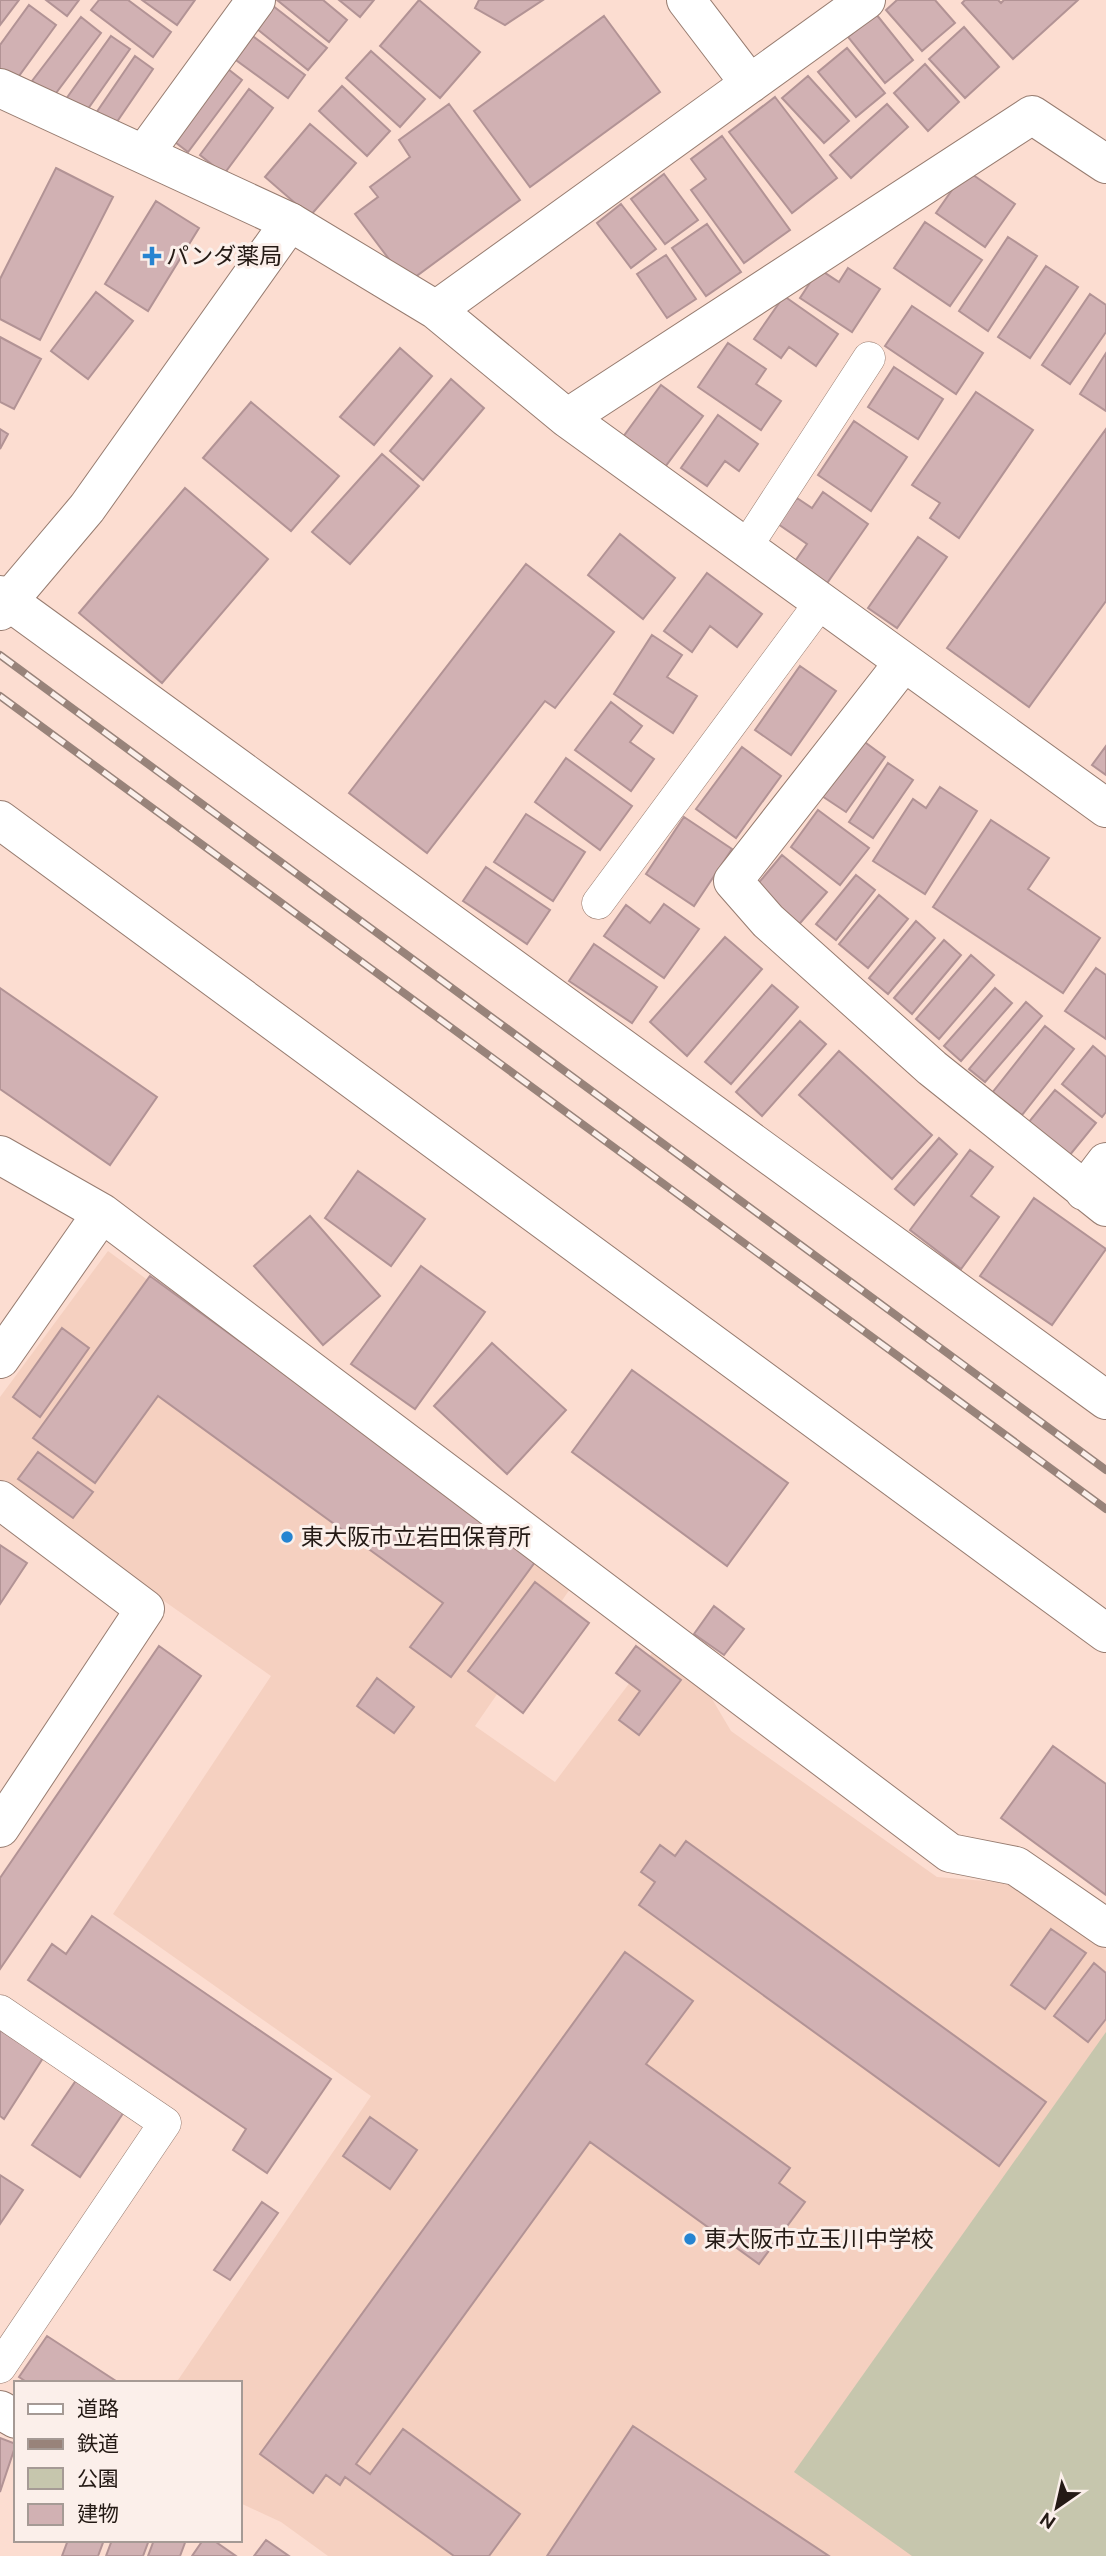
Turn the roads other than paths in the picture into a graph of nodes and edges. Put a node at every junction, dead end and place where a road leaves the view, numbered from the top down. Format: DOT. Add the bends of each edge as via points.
graph roads {
  1 [pos="256,0"];
  2 [pos="686,0"];
  3 [pos="866,0"];
  4 [pos="750,85"];
  5 [pos="0,88"];
  6 [pos="144,154"];
  7 [pos="1106,164"];
  8 [pos="290,222"];
  9 [pos="436,310"];
  10 [pos="869,358"];
  11 [pos="567,418"];
  12 [pos="746,547"];
  13 [pos="821,602"];
  14 [pos="3,603"];
  15 [pos="904,662"];
  16 [pos="1106,808"];
  17 [pos="0,820"];
  18 [pos="598,903"];
  19 [pos="0,1155"];
  20 [pos="1099,1186"];
  21 [pos="102,1213"];
  22 [pos="0,1359"];
  23 [pos="1106,1400"];
  24 [pos="0,1500"];
  25 [pos="1106,1633"];
  26 [pos="0,1828"];
  27 [pos="1106,1928"];
  28 [pos="0,2011"];
  29 [pos="0,2367"];
  1 -- 6 [label="street"];
  2 -- 4 [label="street"];
  3 -- 4 [label="street"];
  4 -- 9 [label="street"];
  5 -- 6 [label="street"];
  6 -- 8 [label="street"];
  7 -- 11 [label="street" via="1032,115"];
  8 -- 9 [label="street"];
  8 -- 14 [label="street" via="87,508"];
  9 -- 11 [label="street"];
  10 -- 12 [label="lane"];
  11 -- 12 [label="street"];
  12 -- 13 [label="street"];
  13 -- 15 [label="street"];
  13 -- 18 [label="lane"];
  14 -- 23 [label="street"];
  15 -- 16 [label="street"];
  15 -- 20 [label="street" via="733,881 768,921 932,1068"];
  17 -- 25 [label="street"];
  19 -- 21 [label="street"];
  21 -- 22 [label="street"];
  21 -- 27 [label="street" via="950,1853 1016,1866"];
  24 -- 26 [label="street" via="145,1609"];
  28 -- 29 [label="lane" via="165,2123"];
}
